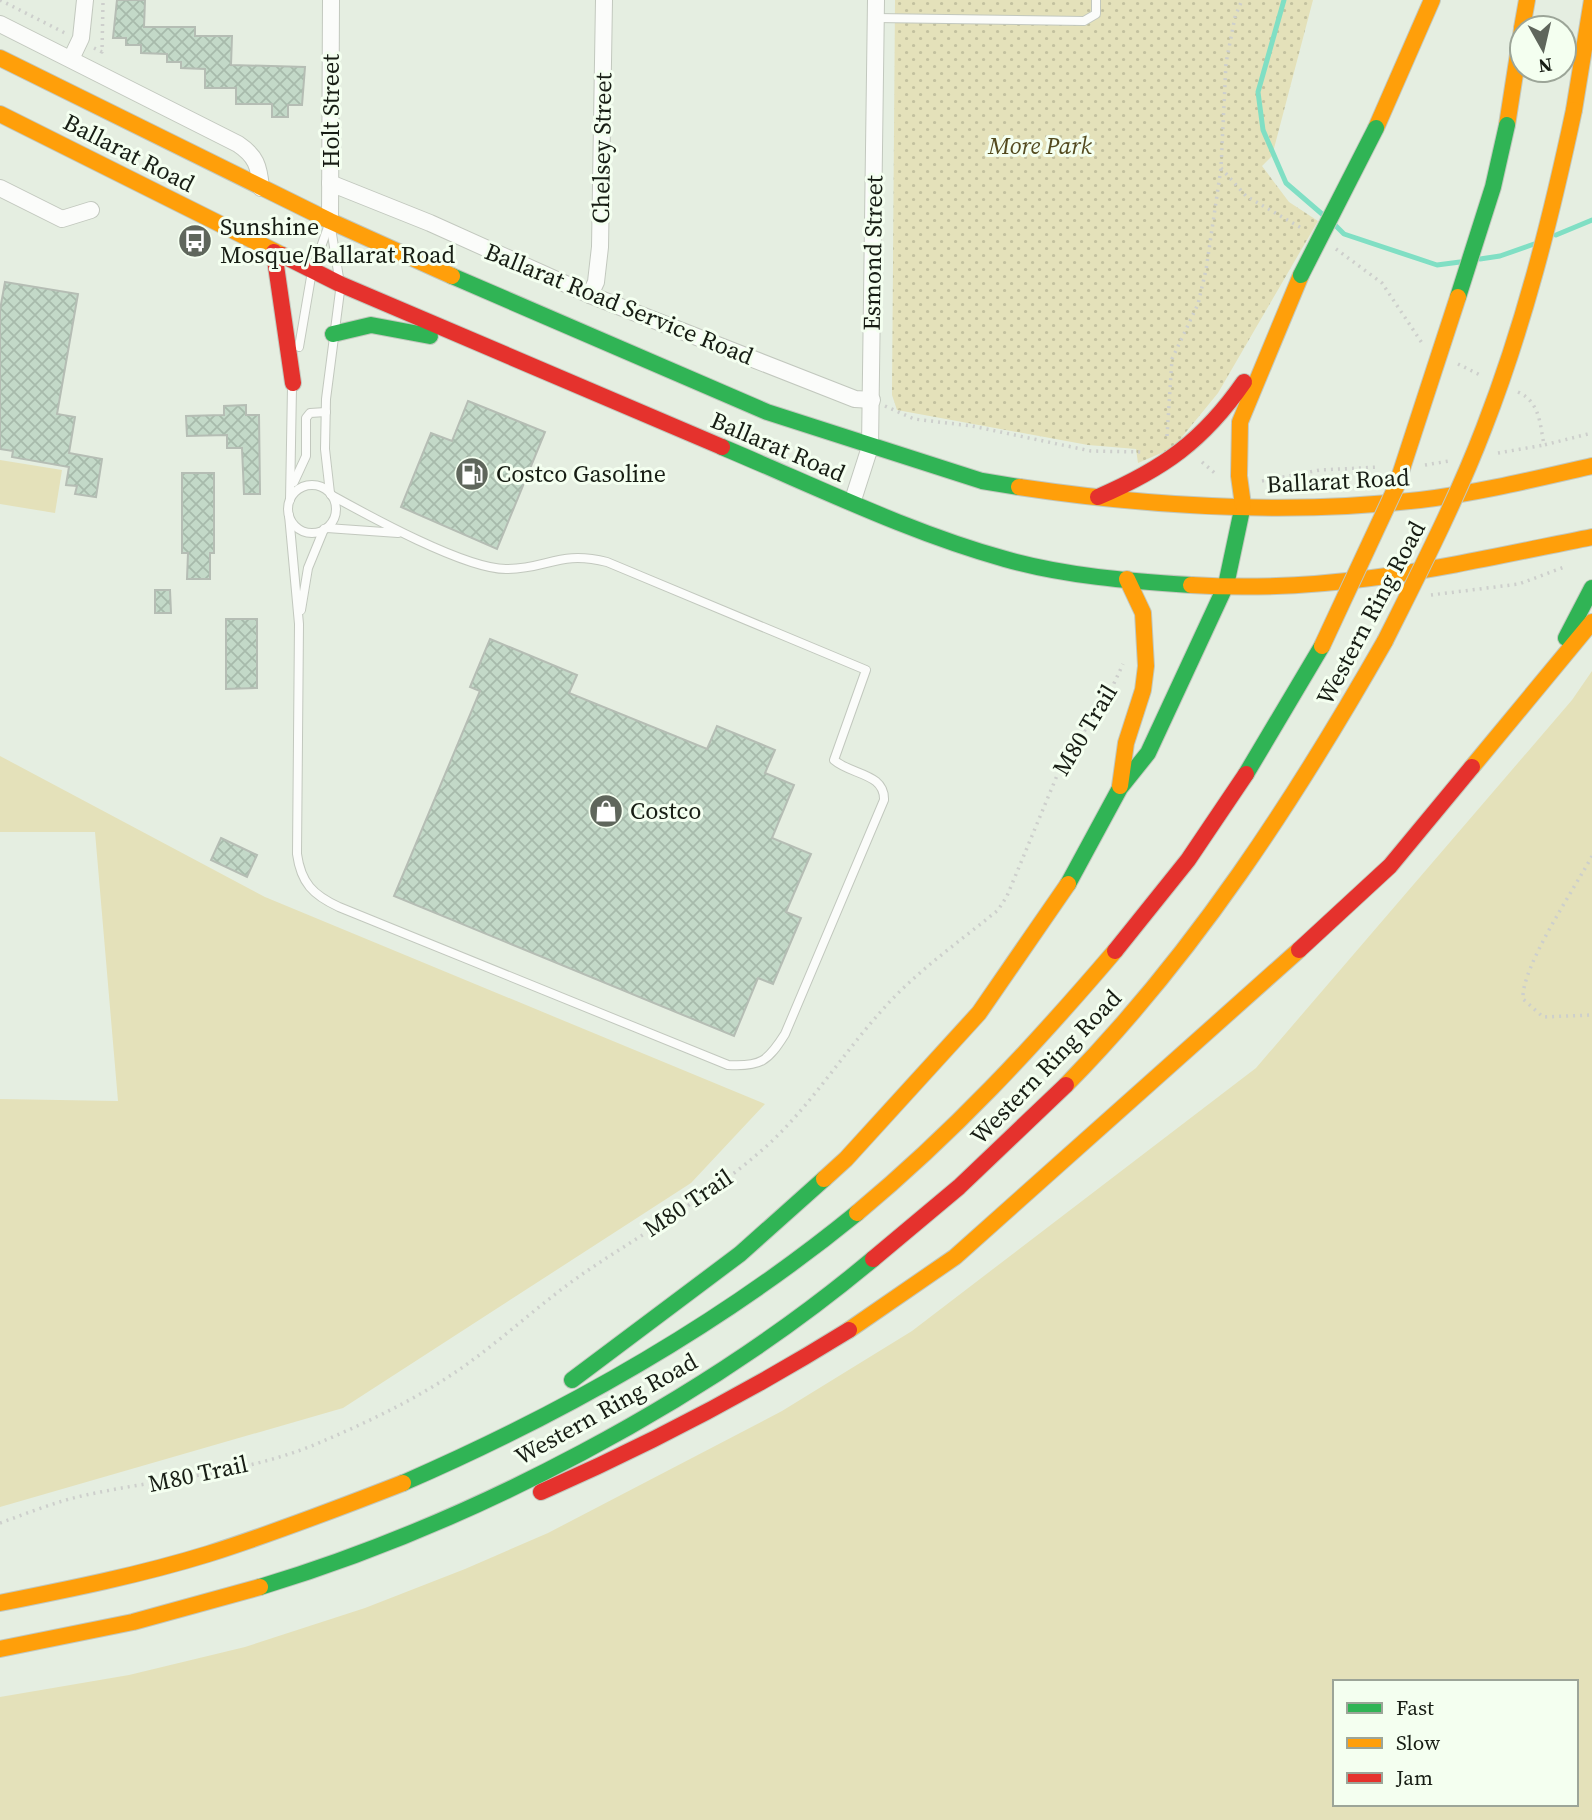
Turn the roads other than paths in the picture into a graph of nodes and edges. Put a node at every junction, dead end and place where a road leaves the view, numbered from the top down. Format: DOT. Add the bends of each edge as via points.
graph roads {
  1 [pos="85,0"];
  2 [pos="331,0"];
  3 [pos="604,0"];
  4 [pos="876,0"];
  5 [pos="1096,0"];
  6 [pos="1432,0"];
  7 [pos="1592,0"];
  8 [pos="876,18"];
  9 [pos="0,24"];
  10 [pos="0,58"];
  11 [pos="71,59"];
  12 [pos="1513,84"];
  13 [pos="0,114"];
  14 [pos="330,183"];
  15 [pos="0,188"];
  16 [pos="261,188"];
  17 [pos="91,211"];
  18 [pos="330,221"];
  19 [pos="274,252"];
  20 [pos="312,271"];
  21 [pos="340,284"];
  22 [pos="590,295"];
  23 [pos="1278,331"];
  24 [pos="333,334"];
  25 [pos="495,350"];
  26 [pos="293,383"];
  27 [pos="872,400"];
  28 [pos="326,412"];
  29 [pos="870,447"];
  30 [pos="1592,466"];
  31 [pos="292,485"];
  32 [pos="330,494"];
  33 [pos="1095,498"];
  34 [pos="290,499"];
  35 [pos="852,503"];
  36 [pos="1244,509"];
  37 [pos="289,515"];
  38 [pos="326,528"];
  39 [pos="408,535"];
  40 [pos="1591,535"];
  41 [pos="1128,579"];
  42 [pos="1226,585"];
  43 [pos="1592,588"];
  44 [pos="1592,622"];
  45 [pos="299,624"];
  46 [pos="1538,686"];
  47 [pos="1120,788"];
  48 [pos="376,1494"];
  49 [pos="238,1596"];
  50 [pos="0,1603"];
  51 [pos="0,1649"];
  1 -- 11 [label="street" via="80,41"];
  2 -- 14 [label="street, Holt Street"];
  3 -- 22 [label="street, Chelsey Street" via="600,247"];
  4 -- 8 [label="street, Esmond Street"];
  5 -- 8 [label="lane" via="1096,14 1084,21"];
  6 -- 23 [label="highway, bridge"];
  7 -- 49 [label="highway, Western Ring Road, bridge" via="1556,200 1527,303 1484,430 1436,542 1339,723 1236,882 1126,1020 1017,1135 916,1225 729,1366 664,1407 458,1514"];
  8 -- 27 [label="street, Esmond Street"];
  9 -- 11 [label="street"];
  10 -- 16 [label="highway, Ballarat Road"];
  11 -- 16 [label="street" via="238,144 254,155"];
  12 -- 48 [label="highway, Western Ring Road, bridge" via="1493,187 1396,487 1322,646 1265,744 1201,842 1121,943 1027,1054 872,1200 776,1274 573,1400 453,1462"];
  13 -- 19 [label="highway, Ballarat Road"];
  14 -- 18 [label="street, Holt Street"];
  14 -- 22 [label="street, Ballarat Road Service Road"];
  15 -- 17 [label="street" via="62,219"];
  16 -- 18 [label="highway, Ballarat Road"];
  18 -- 20 [label="lane"];
  18 -- 21 [label="lane"];
  18 -- 29 [label="highway, Ballarat Road" via="767,412"];
  19 -- 20 [label="highway, Ballarat Road"];
  19 -- 26 [label="highway"];
  20 -- 21 [label="highway, Ballarat Road"];
  20 -- 26 [label="lane"];
  21 -- 24 [label="lane"];
  21 -- 25 [label="highway, Ballarat Road"];
  22 -- 27 [label="street, Ballarat Road Service Road" via="855,399"];
  23 -- 33 [label="highway" via="1237,393 1187,450 1147,476"];
  23 -- 36 [label="highway" via="1240,422"];
  24 -- 25 [label="highway" via="371,325"];
  24 -- 28 [label="lane"];
  25 -- 35 [label="highway, Ballarat Road"];
  26 -- 31 [label="lane"];
  27 -- 29 [label="street, Esmond Street"];
  28 -- 31 [label="lane" via="310,413 306,418 306,456"];
  28 -- 32 [label="lane"];
  29 -- 33 [label="highway, Ballarat Road" via="982,481"];
  29 -- 35 [label="street, Esmond Street"];
  30 -- 36 [label="highway, Ballarat Road" via="1420,500"];
  31 -- 34 [label="lane"];
  32 -- 34 [label="lane" via="308,485"];
  32 -- 38 [label="lane" via="335,515"];
  32 -- 39 [label="lane"];
  33 -- 36 [label="highway, Ballarat Road"];
  34 -- 37 [label="lane"];
  35 -- 41 [label="highway, Ballarat Road" via="937,538 1027,565"];
  36 -- 42 [label="highway"];
  37 -- 38 [label="lane" via="304,532"];
  37 -- 45 [label="lane"];
  38 -- 39 [label="lane"];
  38 -- 45 [label="lane" via="308,568"];
  39 -- 45 [label="lane" via="489,567 507,569 583,556 607,562 866,670 834,760 879,782 884,800 785,1034 763,1062 728,1065 318,897 306,886 297,854"];
  40 -- 42 [label="highway, Ballarat Road" via="1387,578"];
  41 -- 42 [label="highway, Ballarat Road"];
  41 -- 47 [label="highway" via="1143,613 1146,666 1126,743"];
  42 -- 47 [label="highway" via="1148,753"];
  43 -- 46 [label="highway"];
  44 -- 46 [label="highway"];
  46 -- 49 [label="highway" via="1390,866 955,1257 880,1311 757,1387 628,1453 400,1552"];
  47 -- 48 [label="highway" via="1078,870 979,1013 846,1159 740,1254 608,1356 486,1437"];
  48 -- 50 [label="highway, Western Ring Road" via="175,1564"];
  49 -- 51 [label="highway, Western Ring Road" via="122,1626"];
}
